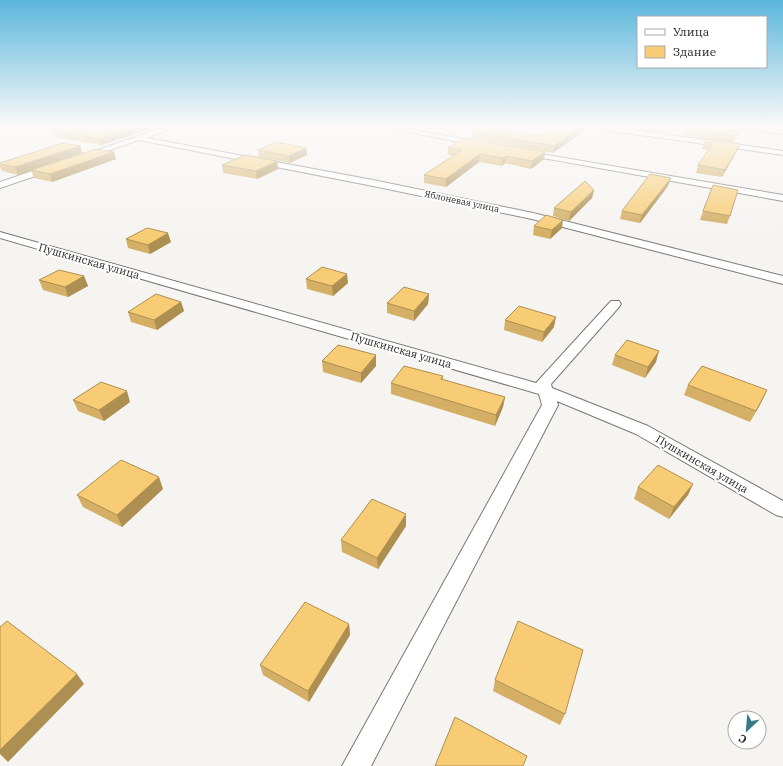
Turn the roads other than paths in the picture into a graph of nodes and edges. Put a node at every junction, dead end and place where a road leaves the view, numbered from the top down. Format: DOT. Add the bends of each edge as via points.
graph roads {
  1 [pos="267,163"];
  2 [pos="582,163"];
  3 [pos="58,165"];
  4 [pos="0,185"];
  5 [pos="783,198"];
  6 [pos="0,235"];
  7 [pos="783,280"];
  8 [pos="615,304"];
  9 [pos="544,391"];
  10 [pos="783,510"];
  11 [pos="356,766"];
  1 -- 7 [label="street, Яблоневая улица" via="533,216"];
  2 -- 5 [label="street"];
  3 -- 4 [label="street"];
  6 -- 9 [label="street, Пушкинская улица"];
  8 -- 9 [label="street" via="543,383"];
  9 -- 10 [label="street, Пушкинская улица" via="642,430"];
  9 -- 11 [label="street" via="550,405"];
}
